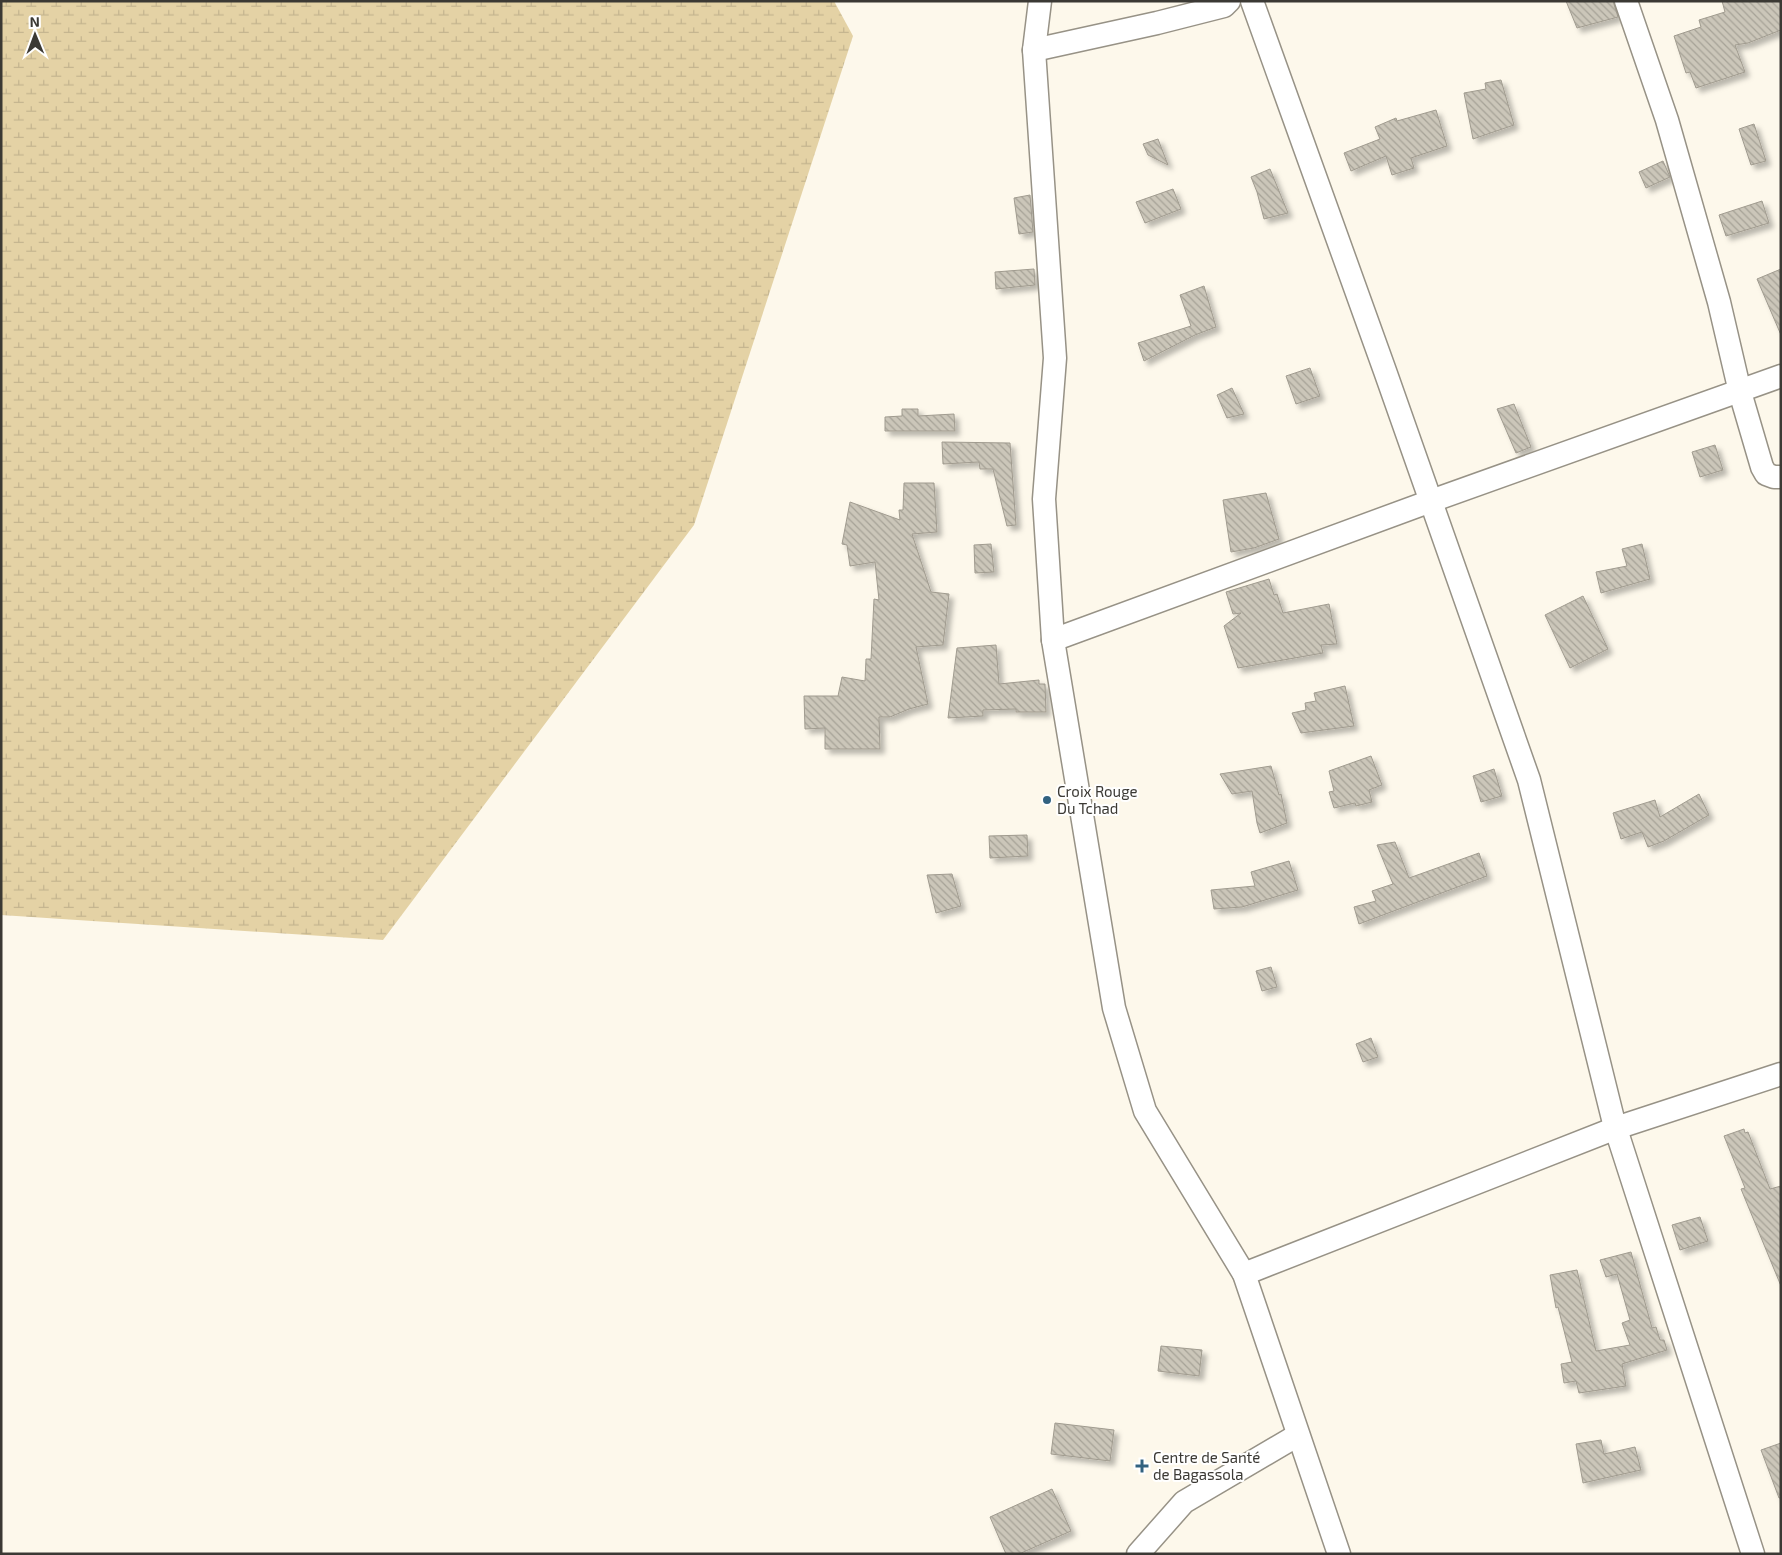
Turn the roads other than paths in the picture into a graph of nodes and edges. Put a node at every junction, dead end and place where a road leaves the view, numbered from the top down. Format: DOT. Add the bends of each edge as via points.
graph roads {
  1 [pos="1040,1"];
  2 [pos="1229,1"];
  3 [pos="1252,1"];
  4 [pos="1626,1"];
  5 [pos="1034,50"];
  6 [pos="1781,376"];
  7 [pos="1740,392"];
  8 [pos="1781,477"];
  9 [pos="1431,501"];
  10 [pos="1053,640"];
  11 [pos="1781,1074"];
  12 [pos="1616,1128"];
  13 [pos="1244,1274"];
  14 [pos="1298,1435"];
  15 [pos="1138,1554"];
  16 [pos="1339,1554"];
  17 [pos="1753,1554"];
  1 -- 5 [label="street"];
  2 -- 5 [label="street" via="1224,6 1157,24"];
  3 -- 9 [label="street"];
  4 -- 7 [label="street" via="1666,120 1719,302"];
  5 -- 10 [label="street" via="1055,358 1044,499"];
  6 -- 7 [label="street"];
  7 -- 8 [label="street" via="1762,467 1766,474"];
  7 -- 9 [label="street"];
  9 -- 10 [label="street"];
  9 -- 12 [label="street" via="1529,780"];
  10 -- 13 [label="street" via="1114,1008 1145,1111"];
  11 -- 12 [label="street"];
  12 -- 13 [label="street"];
  12 -- 17 [label="street"];
  13 -- 14 [label="street"];
  14 -- 15 [label="street" via="1184,1502"];
  14 -- 16 [label="street"];
}
